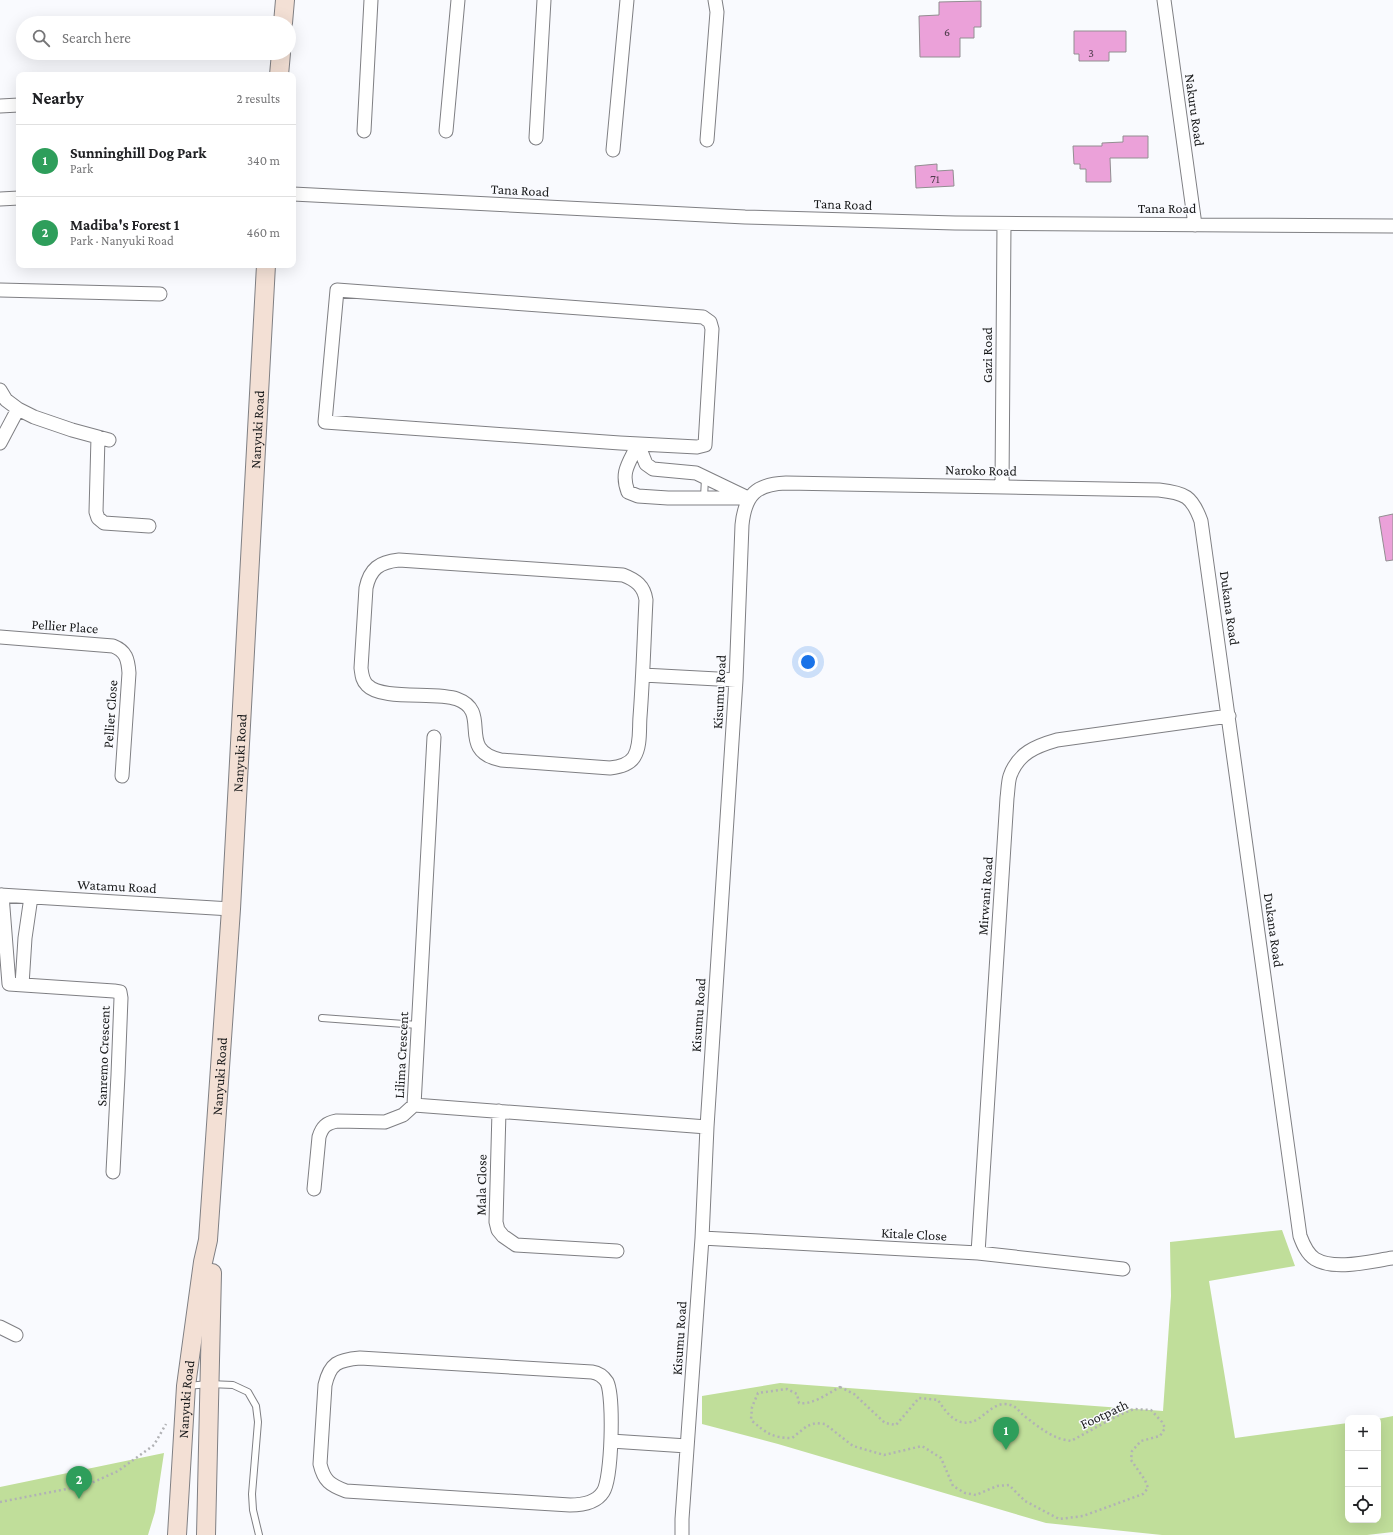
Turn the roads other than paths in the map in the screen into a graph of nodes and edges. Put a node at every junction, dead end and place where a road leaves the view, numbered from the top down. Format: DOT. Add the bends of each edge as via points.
graph roads {
  1 [pos="285,0"];
  2 [pos="371,0"];
  3 [pos="458,0"];
  4 [pos="544,0"];
  5 [pos="627,0"];
  6 [pos="715,0"];
  7 [pos="1164,0"];
  8 [pos="284,16"];
  9 [pos="280,60"];
  10 [pos="279,72"];
  11 [pos="16,105"];
  12 [pos="0,106"];
  13 [pos="446,131"];
  14 [pos="364,132"];
  15 [pos="536,138"];
  16 [pos="707,140"];
  17 [pos="613,150"];
  18 [pos="296,194"];
  19 [pos="16,198"];
  20 [pos="0,199"];
  21 [pos="1004,224"];
  22 [pos="1195,225"];
  23 [pos="1393,226"];
  24 [pos="266,268"];
  25 [pos="0,290"];
  26 [pos="160,294"];
  27 [pos="0,390"];
  28 [pos="18,409"];
  29 [pos="0,443"];
  30 [pos="638,444"];
  31 [pos="704,477"];
  32 [pos="1002,487"];
  33 [pos="704,498"];
  34 [pos="749,498"];
  35 [pos="1201,521"];
  36 [pos="149,526"];
  37 [pos="0,637"];
  38 [pos="126,654"];
  39 [pos="643,675"];
  40 [pos="736,680"];
  41 [pos="1229,716"];
  42 [pos="434,737"];
  43 [pos="122,776"];
  44 [pos="1,895"];
  45 [pos="31,897"];
  46 [pos="231,909"];
  47 [pos="10,984"];
  48 [pos="322,1018"];
  49 [pos="418,1025"];
  50 [pos="414,1105"];
  51 [pos="499,1111"];
  52 [pos="707,1127"];
  53 [pos="113,1172"];
  54 [pos="314,1189"];
  55 [pos="702,1238"];
  56 [pos="208,1240"];
  57 [pos="617,1251"];
  58 [pos="978,1253"];
  59 [pos="1393,1258"];
  60 [pos="1123,1268"];
  61 [pos="0,1328"];
  62 [pos="16,1335"];
  63 [pos="209,1384"];
  64 [pos="186,1386"];
  65 [pos="611,1441"];
  66 [pos="687,1446"];
  67 [pos="180,1492"];
  68 [pos="207,1517"];
  69 [pos="169,1535"];
  70 [pos="177,1535"];
  71 [pos="206,1535"];
  72 [pos="209,1535"];
  73 [pos="259,1535"];
  74 [pos="682,1535"];
  1 -- 8 [label="street"];
  2 -- 14 [label="street"];
  3 -- 13 [label="street"];
  4 -- 15 [label="street"];
  5 -- 17 [label="street"];
  6 -- 16 [label="street" via="717,12"];
  7 -- 22 [label="street, Nakuru Road"];
  9 -- 10 [label="street"];
  11 -- 12 [label="street"];
  18 -- 21 [label="street, Tana Road" via="745,217"];
  19 -- 20 [label="street"];
  21 -- 22 [label="street, Tana Road"];
  21 -- 32 [label="street, Gazi Road"];
  22 -- 23 [label="street, Tana Road"];
  24 -- 46 [label="street, Nanyuki Road"];
  25 -- 26 [label="street"];
  27 -- 28 [label="street" via="6,400"];
  28 -- 29 [label="street"];
  28 -- 36 [label="street" via="103,439 96,512 98,518 104,523"];
  30 -- 30 [label="street" via="325,422 337,290 703,317 710,322 712,329 705,445 697,447"];
  30 -- 31 [label="street" via="646,464 653,469 696,473"];
  30 -- 33 [label="street" via="625,472 628,492 638,496"];
  31 -- 33 [label="lane"];
  31 -- 34 [label="street"];
  32 -- 34 [label="street, Naroko Road" via="786,483 766,485"];
  32 -- 35 [label="street, Naroko Road" via="1172,492 1190,500 1196,507"];
  33 -- 34 [label="street"];
  34 -- 40 [label="street, Kisumu Road" via="742,525"];
  35 -- 41 [label="street, Dukana Road"];
  37 -- 38 [label="street, Pellier Place" via="112,646"];
  38 -- 43 [label="street, Pellier Close" via="129,673"];
  39 -- 39 [label="street" via="645,593 634,580 623,575 399,560 377,566 368,577 361,668 366,685 389,694 447,697 463,702 468,705 474,716 479,749 492,758 610,768 628,763 634,758 638,745"];
  39 -- 40 [label="street"];
  40 -- 52 [label="street, Kisumu Road"];
  41 -- 58 [label="street, Mirwani Road" via="1037,745 1017,762 1010,776"];
  41 -- 59 [label="street, Dukana Road" via="1300,1236 1310,1254 1323,1263 1344,1265"];
  42 -- 49 [label="street, Lilima Crescent"];
  44 -- 45 [label="street, Watamu Road"];
  44 -- 47 [label="street"];
  45 -- 46 [label="street, Watamu Road"];
  45 -- 47 [label="street" via="25,938"];
  46 -- 56 [label="street, Nanyuki Road"];
  47 -- 53 [label="street, Sanremo Crescent" via="120,992"];
  48 -- 49 [label="lane"];
  49 -- 50 [label="street, Lilima Crescent"];
  50 -- 51 [label="street, Lilima Crescent"];
  50 -- 54 [label="street" via="403,1115 385,1122 337,1121 325,1126 319,1137"];
  51 -- 52 [label="street, Lilima Crescent"];
  51 -- 57 [label="street, Mala Close" via="496,1210 498,1230 503,1236 516,1245"];
  52 -- 55 [label="street, Kisumu Road"];
  55 -- 58 [label="street, Kitale Close"];
  55 -- 66 [label="street, Kisumu Road"];
  56 -- 63 [label="street, Nanyuki Road" via="212,1264"];
  56 -- 64 [label="street, Nanyuki Road"];
  58 -- 60 [label="street, Kitale Close"];
  61 -- 62 [label="street"];
  63 -- 64 [label="lane"];
  63 -- 68 [label="street, Nanyuki Road"];
  63 -- 73 [label="lane" via="242,1388 248,1392 256,1406 258,1422 252,1494"];
  64 -- 67 [label="street, Nanyuki Road"];
  65 -- 65 [label="street" via="603,1493 581,1505 346,1491 327,1481 320,1464 327,1375 338,1362 347,1359 585,1371 599,1374 607,1382 610,1391"];
  65 -- 66 [label="street"];
  66 -- 74 [label="street, Kisumu Road"];
  67 -- 69 [label="street"];
  67 -- 70 [label="street, Nanyuki Road"];
  68 -- 71 [label="street, Nanyuki Road"];
  68 -- 72 [label="street"];
}
